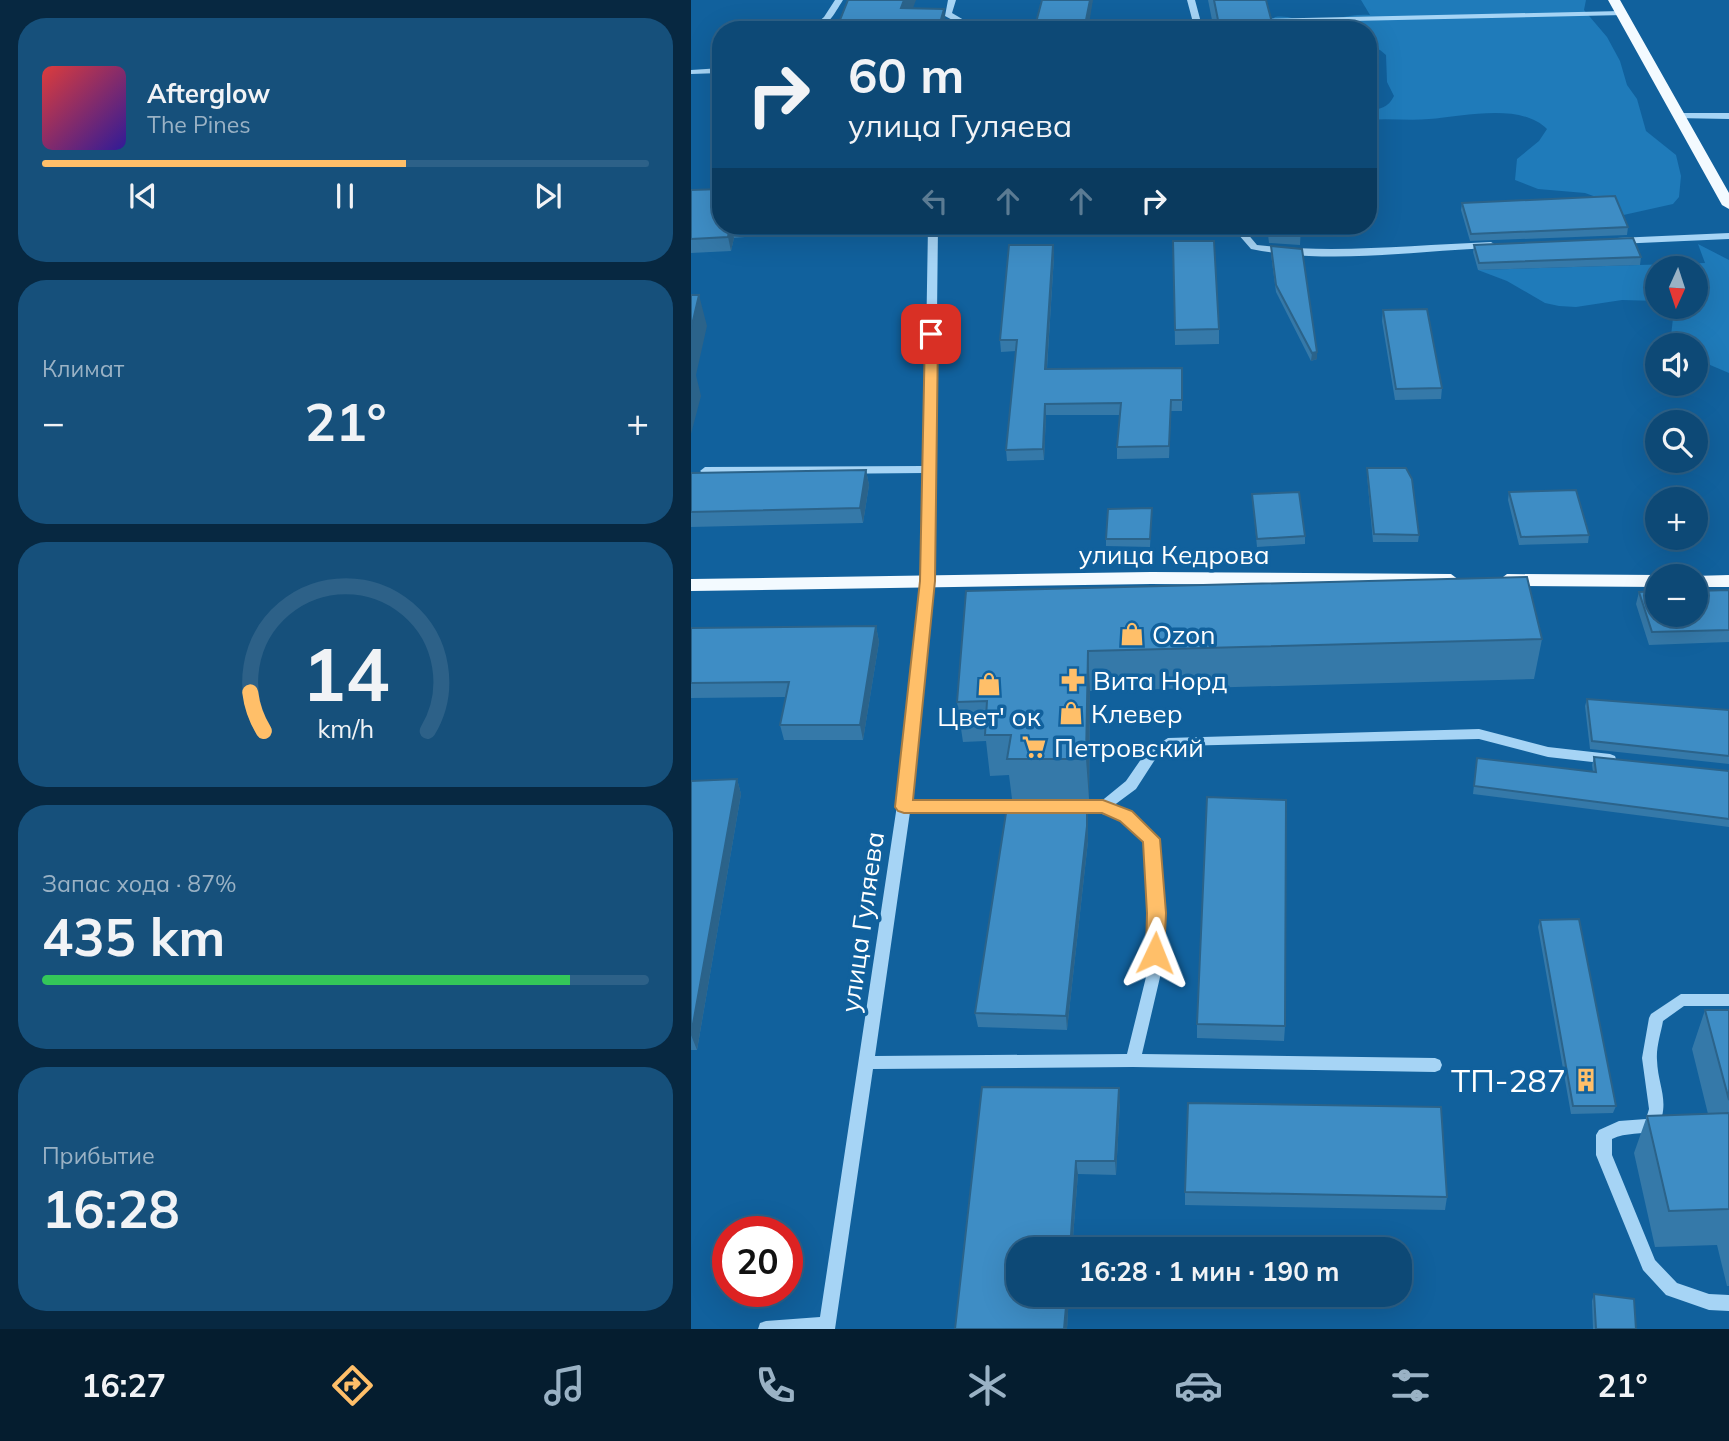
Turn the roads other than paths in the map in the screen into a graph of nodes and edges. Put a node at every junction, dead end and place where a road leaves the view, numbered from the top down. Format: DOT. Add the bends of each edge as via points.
graph roads {
  1 [pos="839,0"];
  2 [pos="952,0"];
  3 [pos="1191,0"];
  4 [pos="1614,0"];
  5 [pos="1621,13"];
  6 [pos="824,21"];
  7 [pos="961,21"];
  8 [pos="1196,21"];
  9 [pos="1263,21"];
  10 [pos="712,71"];
  11 [pos="691,72"];
  12 [pos="1678,116"];
  13 [pos="1729,116"];
  14 [pos="1729,205"];
  15 [pos="933,235"];
  16 [pos="1244,235"];
  17 [pos="1729,236"];
  18 [pos="1607,241"];
  19 [pos="1498,244"];
  20 [pos="929,469"];
  21 [pos="705,471"];
  22 [pos="1463,580"];
  23 [pos="1490,580"];
  24 [pos="928,581"];
  25 [pos="1645,581"];
  26 [pos="1708,581"];
  27 [pos="1729,582"];
  28 [pos="691,585"];
  29 [pos="1628,761"];
  30 [pos="904,807"];
  31 [pos="1036,807"];
  32 [pos="1063,807"];
  33 [pos="1103,807"];
  34 [pos="1729,1000"];
  35 [pos="1133,1060"];
  36 [pos="866,1063"];
  37 [pos="1435,1065"];
  38 [pos="1729,1303"];
  39 [pos="827,1327"];
  40 [pos="766,1329"];
  1 -- 6 [label="street"];
  2 -- 7 [label="street" via="948,14"];
  3 -- 8 [label="street"];
  4 -- 5 [label="main road"];
  5 -- 9 [label="street"];
  5 -- 12 [label="main road"];
  10 -- 11 [label="lane"];
  12 -- 13 [label="street"];
  12 -- 14 [label="main road"];
  15 -- 20 [label="street, улица Гуляева"];
  16 -- 19 [label="street" via="1254,247 1282,252"];
  17 -- 18 [label="street"];
  20 -- 21 [label="street"];
  20 -- 24 [label="street, улица Гуляева"];
  22 -- 24 [label="main road, улица Кедрова"];
  23 -- 25 [label="main road"];
  24 -- 28 [label="main road, улица Кедрова"];
  24 -- 30 [label="street, улица Гуляева"];
  26 -- 27 [label="main road"];
  29 -- 33 [label="street" via="1548,752 1479,734 1173,741 1151,755 1131,785"];
  30 -- 31 [label="street"];
  30 -- 36 [label="street, улица Гуляева"];
  32 -- 33 [label="street"];
  33 -- 35 [label="street" via="1126,816 1151,839 1157,913 1154,973"];
  34 -- 38 [label="street" via="1680,1000 1656,1018 1649,1058 1657,1109 1652,1125 1619,1128 1604,1135 1604,1155 1649,1265 1672,1289"];
  35 -- 36 [label="street"];
  35 -- 37 [label="lane"];
  36 -- 39 [label="street, улица Гуляева"];
  39 -- 40 [label="street"];
}
